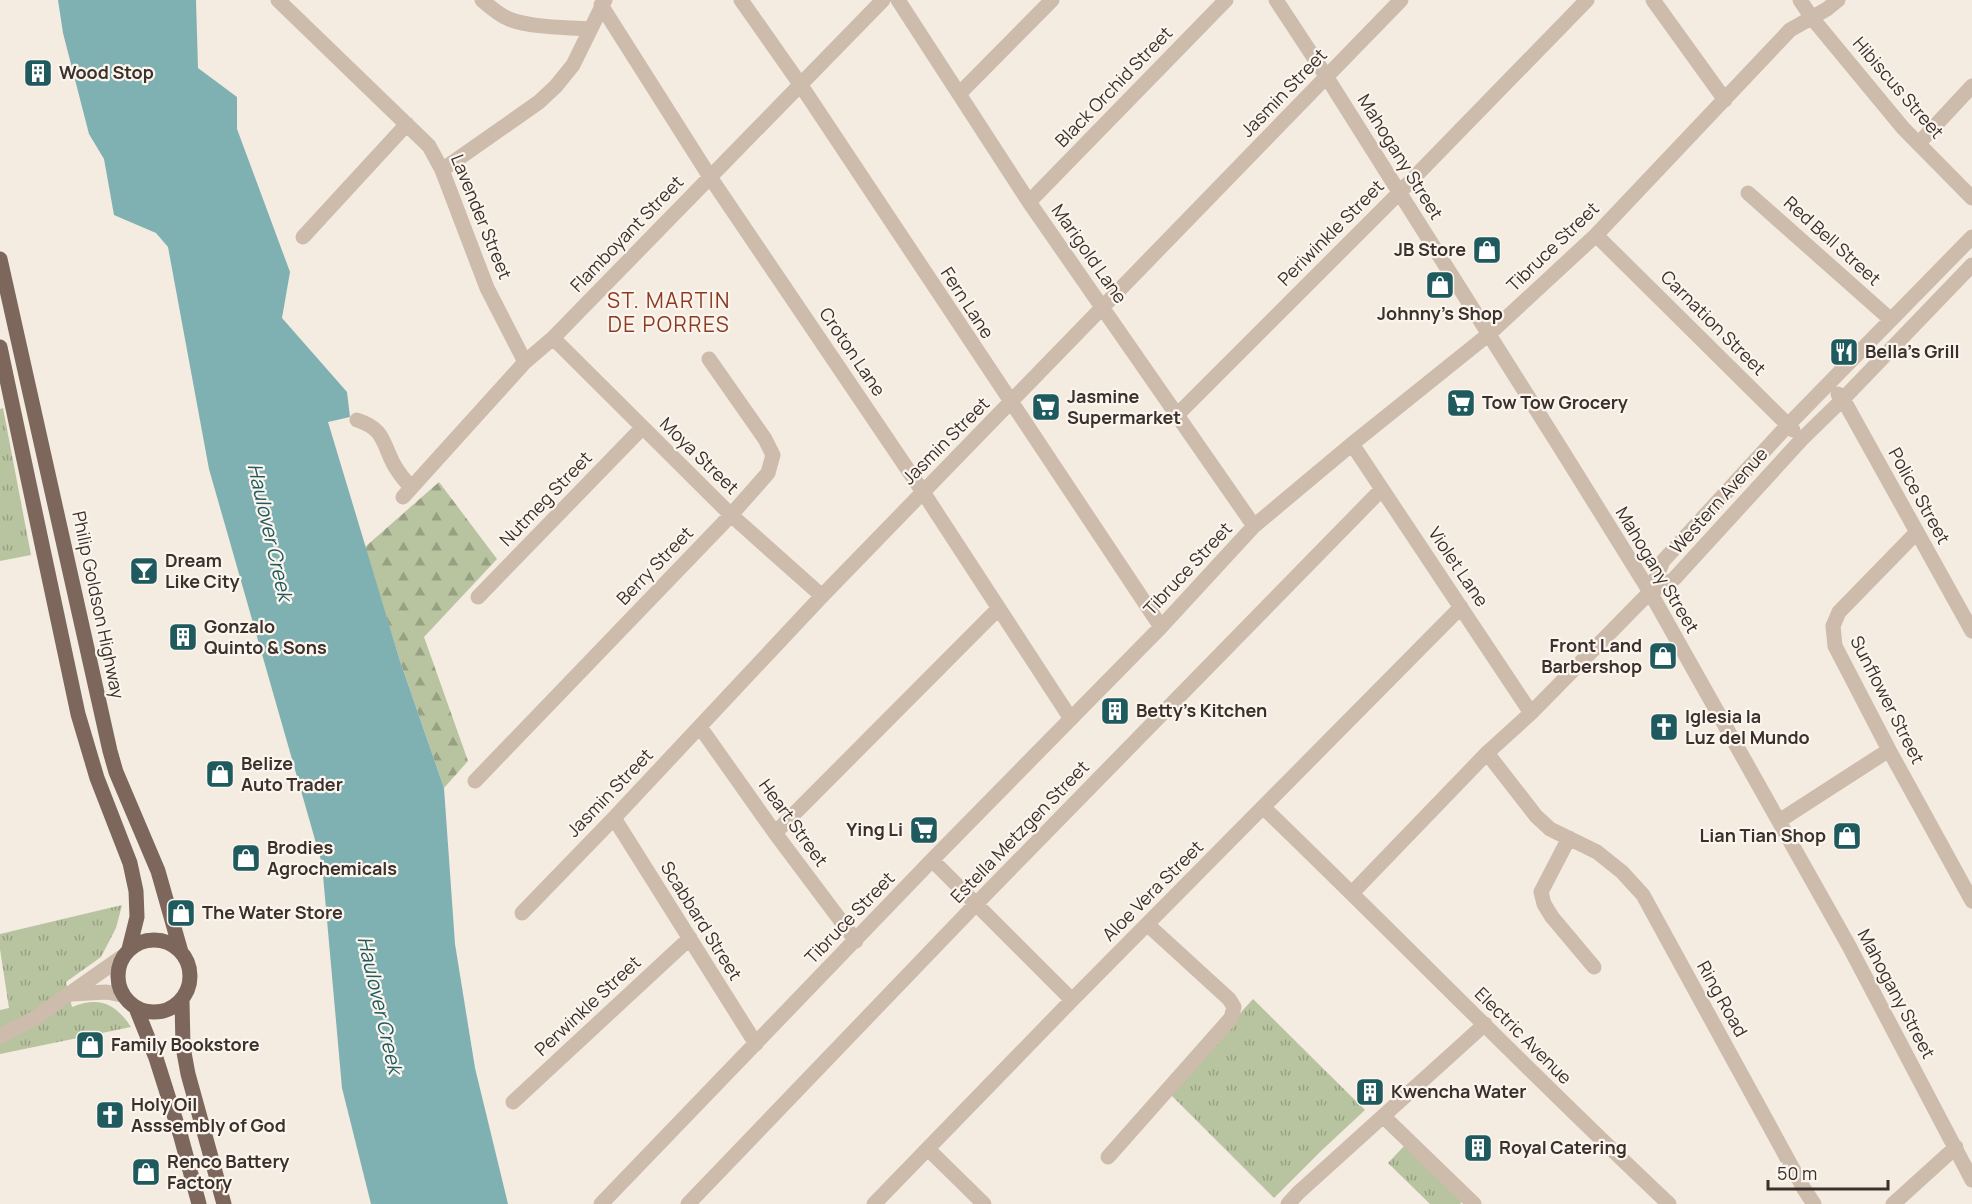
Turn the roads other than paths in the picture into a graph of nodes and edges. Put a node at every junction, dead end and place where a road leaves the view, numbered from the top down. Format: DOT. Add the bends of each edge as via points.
graph roads {
  1 [pos="278,0"];
  2 [pos="482,0"];
  3 [pos="741,0"];
  4 [pos="882,0"];
  5 [pos="898,0"];
  6 [pos="1052,0"];
  7 [pos="1226,0"];
  8 [pos="1275,0"];
  9 [pos="1401,0"];
  10 [pos="1587,0"];
  11 [pos="1653,0"];
  12 [pos="1800,0"];
  13 [pos="1838,0"];
  14 [pos="603,3"];
  15 [pos="1812,18"];
  16 [pos="590,29"];
  17 [pos="1326,76"];
  18 [pos="800,84"];
  19 [pos="1972,86"];
  20 [pos="960,93"];
  21 [pos="1725,100"];
  22 [pos="407,124"];
  23 [pos="1919,143"];
  24 [pos="442,170"];
  25 [pos="710,177"];
  26 [pos="1399,193"];
  27 [pos="1748,193"];
  28 [pos="1972,198"];
  29 [pos="1029,202"];
  30 [pos="1596,235"];
  31 [pos="303,237"];
  32 [pos="1972,237"];
  33 [pos="0,259"];
  34 [pos="1972,265"];
  35 [pos="1103,308"];
  36 [pos="1890,319"];
  37 [pos="1489,334"];
  38 [pos="553,338"];
  39 [pos="0,347"];
  40 [pos="709,358"];
  41 [pos="525,362"];
  42 [pos="1828,385"];
  43 [pos="1843,399"];
  44 [pos="1011,403"];
  45 [pos="1176,416"];
  46 [pos="357,420"];
  47 [pos="1788,425"];
  48 [pos="642,428"];
  49 [pos="1802,439"];
  50 [pos="1352,444"];
  51 [pos="1382,489"];
  52 [pos="923,492"];
  53 [pos="732,515"];
  54 [pos="1254,526"];
  55 [pos="1917,532"];
  56 [pos="1650,592"];
  57 [pos="822,596"];
  58 [pos="478,597"];
  59 [pos="1461,607"];
  60 [pos="998,609"];
  61 [pos="1161,627"];
  62 [pos="1972,631"];
  63 [pos="1531,713"];
  64 [pos="1071,719"];
  65 [pos="700,727"];
  66 [pos="1889,750"];
  67 [pos="1487,753"];
  68 [pos="475,781"];
  69 [pos="1263,807"];
  70 [pos="614,818"];
  71 [pos="1779,821"];
  72 [pos="776,833"];
  73 [pos="1569,838"];
  74 [pos="932,860"];
  75 [pos="1352,893"];
  76 [pos="1972,901"];
  77 [pos="976,904"];
  78 [pos="522,913"];
  79 [pos="1148,925"];
  80 [pos="690,938"];
  81 [pos="856,941"];
  82 [pos="181,952"];
  83 [pos="125,953"];
  84 [pos="1594,967"];
  85 [pos="72,994"];
  86 [pos="122,995"];
  87 [pos="1072,1000"];
  88 [pos="182,1001"];
  89 [pos="136,1008"];
  90 [pos="1485,1024"];
  91 [pos="0,1036"];
  92 [pos="756,1044"];
  93 [pos="513,1102"];
  94 [pos="1383,1116"];
  95 [pos="1956,1147"];
  96 [pos="928,1149"];
  97 [pos="1108,1157"];
  98 [pos="1972,1180"];
  99 [pos="200,1204"];
  100 [pos="224,1204"];
  101 [pos="601,1204"];
  102 [pos="688,1204"];
  103 [pos="874,1204"];
  104 [pos="984,1204"];
  105 [pos="1288,1204"];
  106 [pos="1474,1204"];
  107 [pos="1669,1204"];
  108 [pos="1814,1204"];
  109 [pos="1893,1204"];
  1 -- 22 [label="street, Lavender Street"];
  2 -- 16 [label="street" via="510,20"];
  3 -- 18 [label="street, Fern Lane"];
  4 -- 18 [label="street, Flamboyant Street"];
  5 -- 20 [label="street, Marigold Lane"];
  6 -- 20 [label="street"];
  7 -- 29 [label="street, Black Orchid Street"];
  8 -- 17 [label="street, Mahogany Street"];
  9 -- 17 [label="street, Jasmin Street"];
  10 -- 26 [label="street, Periwinkle Street"];
  11 -- 21 [label="street"];
  12 -- 15 [label="street, Hibiscus Street"];
  13 -- 15 [label="street, Tibruce Street"];
  14 -- 16 [label="street"];
  14 -- 25 [label="street, Croton Lane"];
  15 -- 21 [label="street, Tibruce Street" via="1790,30"];
  15 -- 23 [label="street, Hibiscus Street"];
  16 -- 24 [label="street" via="573,65 556,86"];
  17 -- 26 [label="street, Mahogany Street"];
  17 -- 35 [label="street, Jasmin Street"];
  18 -- 25 [label="street, Flamboyant Street"];
  18 -- 44 [label="street, Fern Lane"];
  19 -- 23 [label="street"];
  20 -- 29 [label="street, Marigold Lane"];
  21 -- 30 [label="street, Tibruce Street"];
  22 -- 24 [label="street, Lavender Street" via="429,146"];
  22 -- 31 [label="street"];
  23 -- 28 [label="street, Hibiscus Street"];
  24 -- 41 [label="street, Lavender Street" via="487,288"];
  25 -- 38 [label="street, Flamboyant Street"];
  25 -- 52 [label="street, Croton Lane"];
  26 -- 37 [label="street, Mahogany Street"];
  26 -- 45 [label="street, Periwinkle Street"];
  27 -- 36 [label="street, Red Bell Street"];
  29 -- 35 [label="street, Marigold Lane"];
  30 -- 37 [label="street, Tibruce Street"];
  30 -- 47 [label="street, Carnation Street"];
  32 -- 36 [label="street, Western Avenue"];
  33 -- 82 [label="main road, Philip Goldson Highway" via="110,751 158,871"];
  34 -- 43 [label="street, Western Avenue"];
  35 -- 44 [label="street, Jasmin Street"];
  35 -- 45 [label="street, Marigold Lane"];
  36 -- 42 [label="street, Western Avenue"];
  37 -- 50 [label="street, Tibruce Street"];
  37 -- 56 [label="street, Mahogany Street"];
  38 -- 41 [label="street, Flamboyant Street"];
  38 -- 48 [label="street, Moya Street"];
  39 -- 83 [label="main road" via="78,714 97,778 130,863 136,891 137,917"];
  40 -- 53 [label="street, Berry Street" via="773,455 768,472"];
  41 -- 46 [label="street, Flamboyant Street" via="407,492 379,432"];
  42 -- 43 [label="street, Police Street"];
  42 -- 47 [label="street, Western Avenue"];
  43 -- 49 [label="street, Western Avenue"];
  43 -- 55 [label="street, Police Street"];
  44 -- 52 [label="street, Jasmin Street"];
  44 -- 61 [label="street, Fern Lane"];
  45 -- 54 [label="street, Marigold Lane"];
  47 -- 49 [label="street, Carnation Street"];
  47 -- 56 [label="street, Western Avenue" via="1663,561"];
  48 -- 53 [label="street, Moya Street"];
  48 -- 58 [label="street, Nutmeg Street"];
  49 -- 56 [label="street, Western Avenue" via="1674,579"];
  50 -- 51 [label="street, Violet Lane"];
  50 -- 54 [label="street, Tibruce Street"];
  51 -- 59 [label="street, Violet Lane"];
  51 -- 77 [label="street, Estella Metzgen Street"];
  52 -- 57 [label="street, Jasmin Street"];
  52 -- 60 [label="street, Croton Lane"];
  53 -- 57 [label="street, Moya Street"];
  53 -- 68 [label="street, Berry Street"];
  54 -- 61 [label="street, Tibruce Street"];
  55 -- 62 [label="street, Police Street"];
  55 -- 66 [label="street, Sunflower Street" via="1839,612 1833,627 1835,646"];
  56 -- 63 [label="street"];
  56 -- 71 [label="street, Mahogany Street"];
  57 -- 65 [label="street, Jasmin Street"];
  59 -- 63 [label="street, Violet Lane"];
  59 -- 69 [label="street, Aloe Vera Street"];
  60 -- 64 [label="street, Croton Lane"];
  60 -- 72 [label="street"];
  61 -- 64 [label="street, Tibruce Street"];
  63 -- 67 [label="street"];
  64 -- 74 [label="street, Tibruce Street"];
  65 -- 70 [label="street, Jasmin Street"];
  65 -- 72 [label="street, Heart Street"];
  66 -- 71 [label="street"];
  66 -- 76 [label="street, Sunflower Street"];
  67 -- 73 [label="street, Ring Road" via="1536,816 1550,829"];
  67 -- 75 [label="street"];
  69 -- 75 [label="street, Electric Avenue"];
  69 -- 79 [label="street, Aloe Vera Street"];
  70 -- 78 [label="street, Jasmin Street"];
  70 -- 80 [label="street, Scabbard Street"];
  71 -- 95 [label="street, Mahogany Street"];
  72 -- 81 [label="street, Heart Street"];
  73 -- 84 [label="street" via="1541,892 1552,917"];
  73 -- 108 [label="street, Ring Road" via="1597,852 1643,895"];
  74 -- 77 [label="street"];
  74 -- 81 [label="street, Tibruce Street"];
  75 -- 90 [label="street, Electric Avenue"];
  77 -- 87 [label="street"];
  77 -- 102 [label="street, Estella Metzgen Street"];
  79 -- 87 [label="street, Aloe Vera Street"];
  79 -- 97 [label="street" via="1234,1007 1231,1018"];
  80 -- 92 [label="street, Scabbard Street"];
  80 -- 93 [label="street, Perwinkle Street"];
  81 -- 92 [label="street, Tibruce Street"];
  82 -- 83 [label="main road" via="161,940 149,940"];
  82 -- 88 [label="main road" via="190,971 188,992"];
  83 -- 85 [label="street"];
  83 -- 86 [label="main road" via="117,976"];
  85 -- 86 [label="street"];
  85 -- 91 [label="street"];
  86 -- 89 [label="main road"];
  87 -- 96 [label="street, Aloe Vera Street"];
  88 -- 89 [label="main road" via="160,1012"];
  88 -- 100 [label="main road" via="186,1065"];
  89 -- 99 [label="main road" via="156,1058"];
  90 -- 94 [label="street"];
  90 -- 107 [label="street, Electric Avenue"];
  92 -- 101 [label="street, Tibruce Street"];
  94 -- 105 [label="street"];
  94 -- 106 [label="street"];
  95 -- 98 [label="street, Mahogany Street"];
  95 -- 109 [label="street"];
  96 -- 103 [label="street, Aloe Vera Street"];
  96 -- 104 [label="street"];
}
